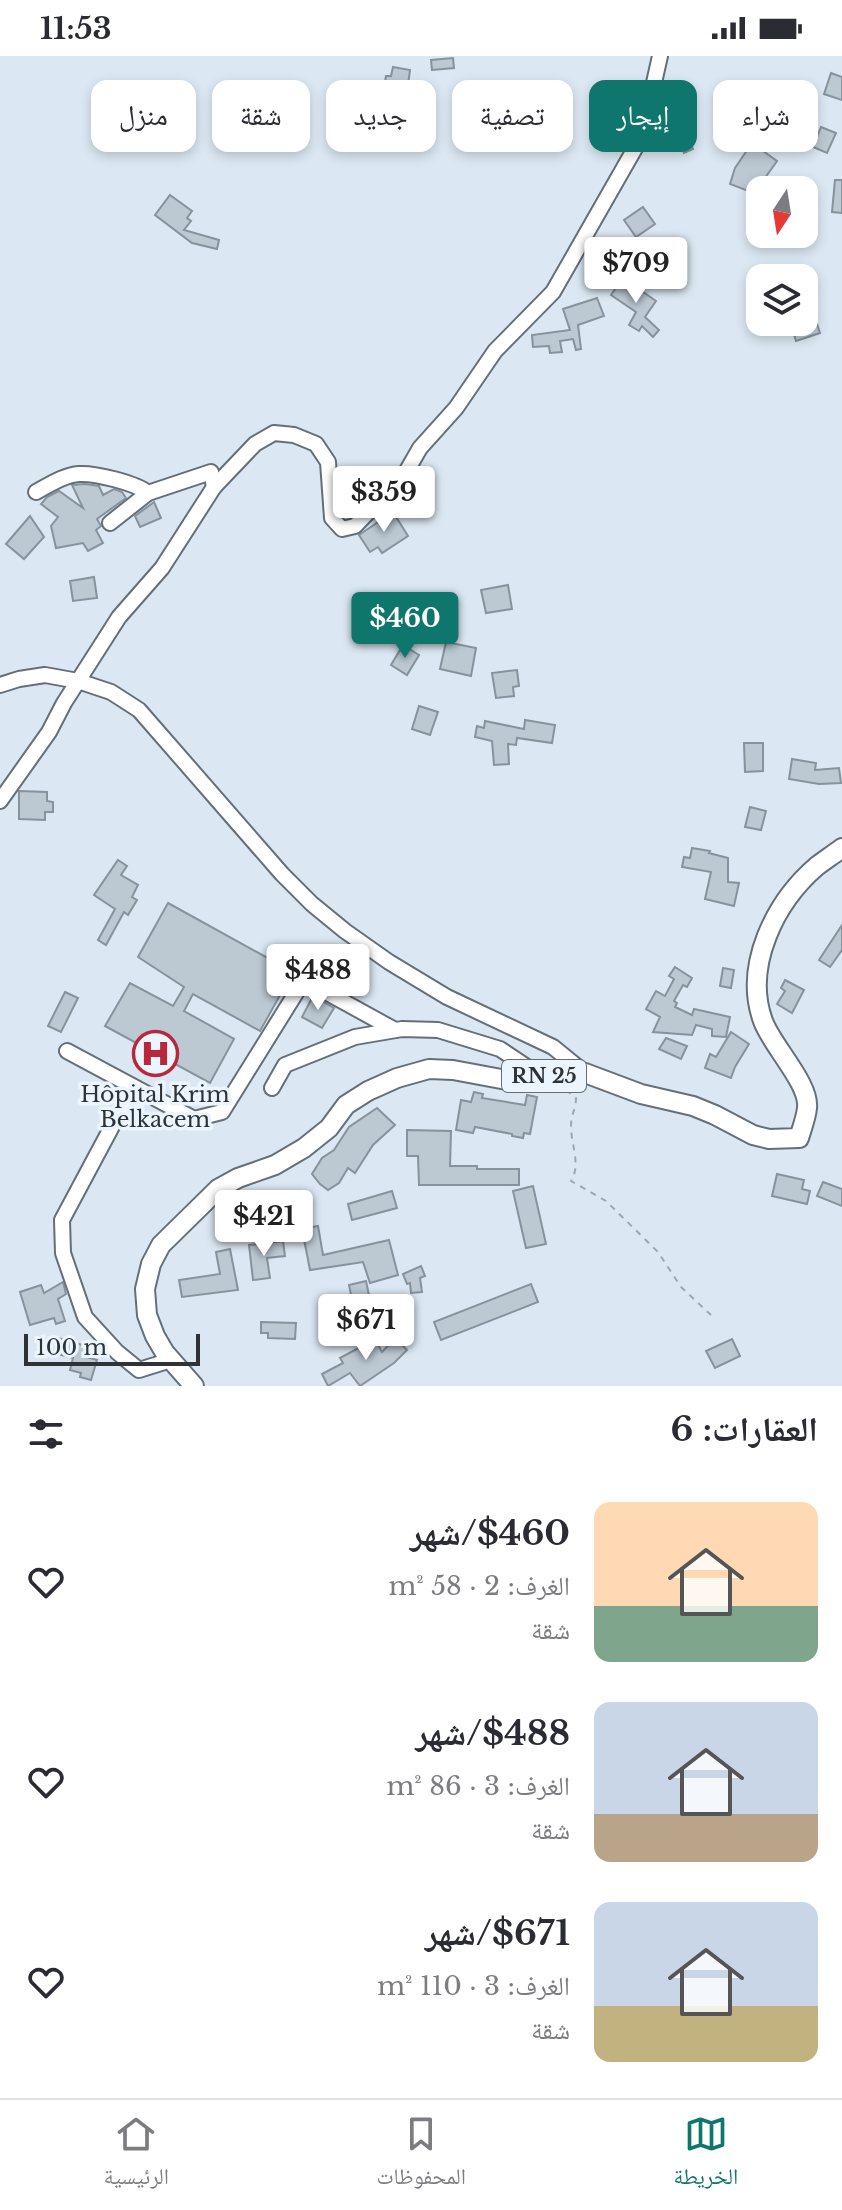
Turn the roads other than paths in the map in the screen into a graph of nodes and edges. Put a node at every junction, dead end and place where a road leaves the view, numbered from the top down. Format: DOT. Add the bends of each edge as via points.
graph roads {
  1 [pos="660,56"];
  2 [pos="214,487"];
  3 [pos="36,492"];
  4 [pos="148,493"];
  5 [pos="110,523"];
  6 [pos="78,681"];
  7 [pos="0,685"];
  8 [pos="0,801"];
  9 [pos="842,848"];
  10 [pos="395,1030"];
  11 [pos="67,1051"];
  12 [pos="576,1073"];
  13 [pos="542,1077"];
  14 [pos="133,1087"];
  15 [pos="272,1088"];
  16 [pos="171,1360"];
  17 [pos="194,1386"];
  1 -- 2 [label="street" via="642,136 553,292 495,351 405,474 355,526 342,529 332,518 328,462 316,444 294,435 274,433 255,444"];
  2 -- 4 [label="street" via="211,472"];
  2 -- 6 [label="street"];
  3 -- 4 [label="street" via="77,473 124,482"];
  4 -- 5 [label="street"];
  6 -- 7 [label="street" via="45,675"];
  6 -- 8 [label="street"];
  6 -- 12 [label="street" via="111,692 139,710 282,874 345,931 447,997 553,1047"];
  9 -- 12 [label="main road, RN 25" via="816,867 776,916 758,972 762,1020 806,1092 808,1106 799,1138 753,1135 704,1110"];
  10 -- 13 [label="street" via="438,1030 500,1049"];
  10 -- 14 [label="street" via="304,980 222,1112 194,1119"];
  10 -- 15 [label="street" via="355,1037 285,1065"];
  11 -- 14 [label="street"];
  12 -- 13 [label="main road, RN 25"];
  13 -- 16 [label="main road, RN 25" via="512,1081 429,1069 397,1078 346,1105 304,1148 218,1189 161,1245 151,1264 145,1289 147,1315"];
  14 -- 16 [label="street" via="62,1220 63,1253 85,1317 117,1352 139,1370"];
  16 -- 17 [label="main road, RN 25"];
}
